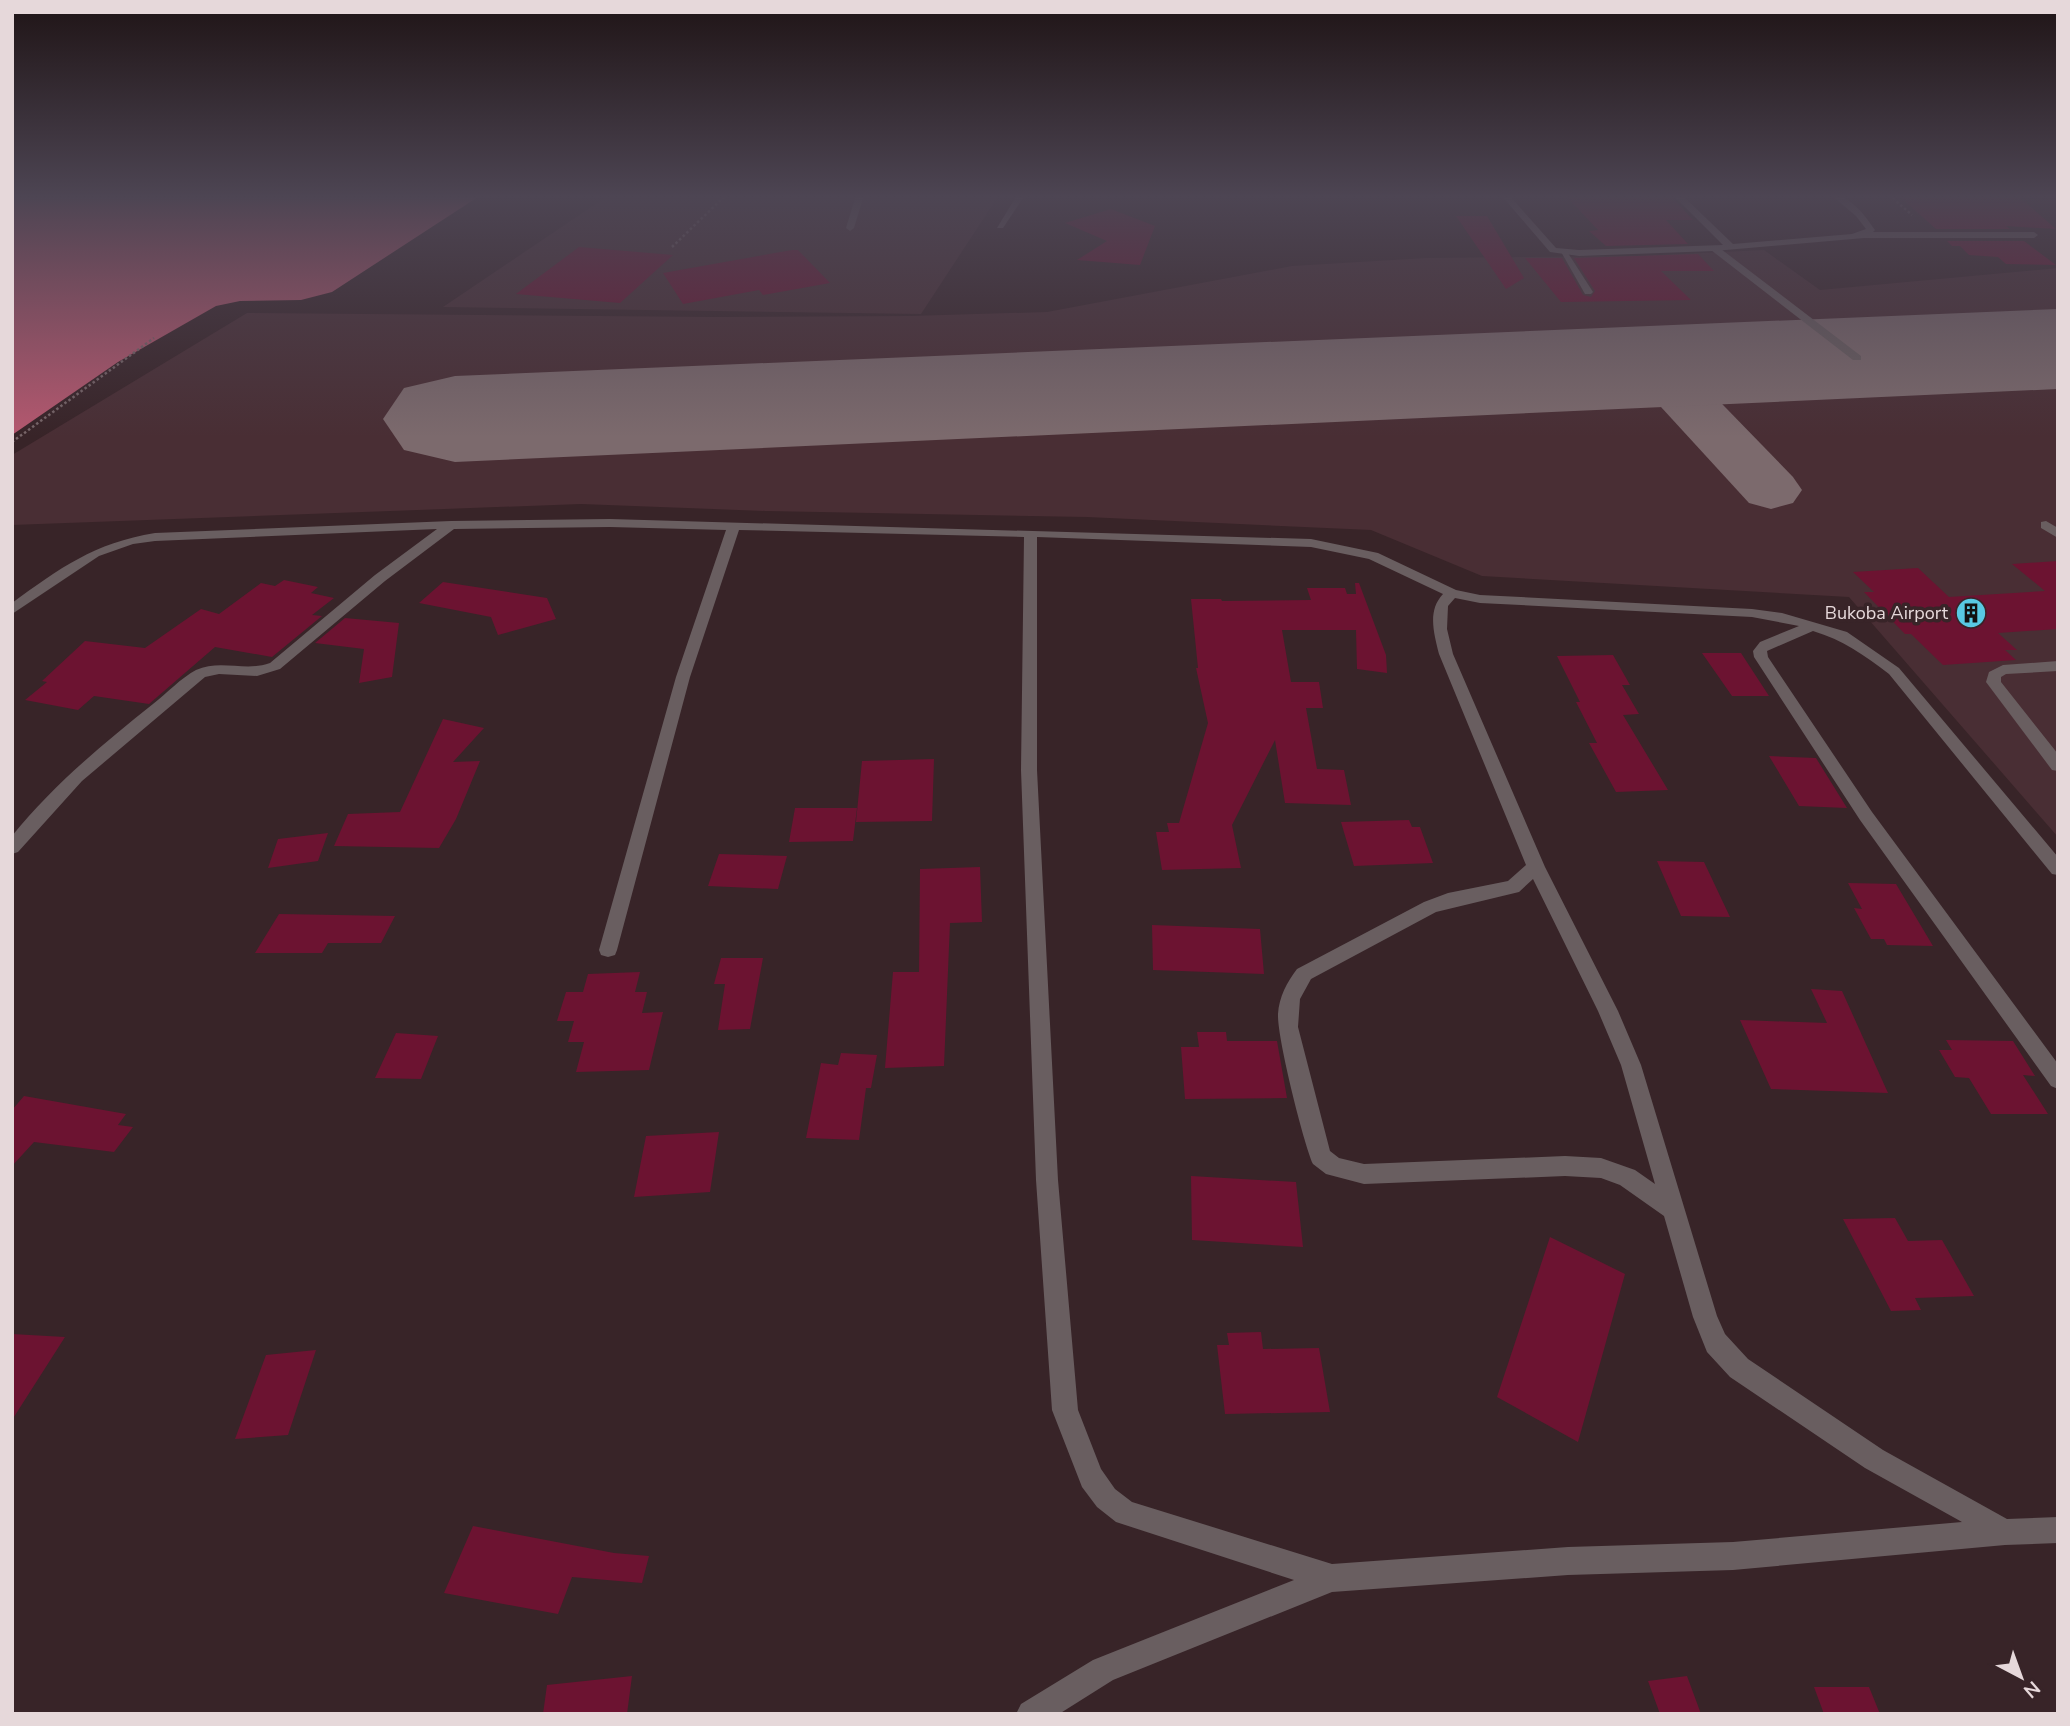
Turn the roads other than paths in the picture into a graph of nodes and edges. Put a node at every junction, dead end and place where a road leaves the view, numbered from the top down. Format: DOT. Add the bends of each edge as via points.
graph roads {
  1 [pos="1578,276"];
  2 [pos="1750,276"];
  3 [pos="1588,292"];
  4 [pos="1857,358"];
  5 [pos="451,525"];
  6 [pos="2046,525"];
  7 [pos="734,526"];
  8 [pos="1031,533"];
  9 [pos="2058,534"];
  10 [pos="1452,593"];
  11 [pos="12,610"];
  12 [pos="1815,625"];
  13 [pos="2058,666"];
  14 [pos="2049,746"];
  15 [pos="2058,765"];
  16 [pos="12,848"];
  17 [pos="1536,867"];
  18 [pos="2058,869"];
  19 [pos="608,950"];
  20 [pos="2058,1080"];
  21 [pos="1675,1211"];
  22 [pos="2058,1530"];
  23 [pos="2005,1532"];
  24 [pos="1332,1578"];
  25 [pos="1031,1714"];
  1 -- 3 [label="street"];
  2 -- 4 [label="street"];
  5 -- 7 [label="street"];
  5 -- 11 [label="street" via="131,540 82,559"];
  5 -- 16 [label="street" via="275,666 262,671 218,667 200,674 76,776 33,819"];
  6 -- 9 [label="street"];
  7 -- 8 [label="street"];
  7 -- 19 [label="street" via="683,677"];
  8 -- 10 [label="street" via="1311,543 1373,556"];
  8 -- 24 [label="street" via="1030,797 1046,1180 1065,1410 1091,1478 1125,1513"];
  10 -- 12 [label="street" via="1517,603 1752,613"];
  10 -- 17 [label="street" via="1441,605 1446,654"];
  12 -- 18 [label="street" via="1863,647 1894,671"];
  12 -- 20 [label="street" via="1765,645 1761,657 1866,817"];
  13 -- 14 [label="street" via="2003,670 1994,675 1993,682"];
  14 -- 15 [label="street"];
  17 -- 21 [label="street" via="1626,1054"];
  17 -- 21 [label="street" via="1513,887 1430,907 1304,974 1291,990 1288,1027 1321,1157 1334,1167 1364,1174 1601,1168 1627,1177"];
  21 -- 23 [label="street" via="1705,1317 1716,1343 1739,1368 1874,1459"];
  22 -- 23 [label="street"];
  23 -- 24 [label="street" via="1733,1556 1568,1561"];
  24 -- 25 [label="street" via="1104,1670"];
}
